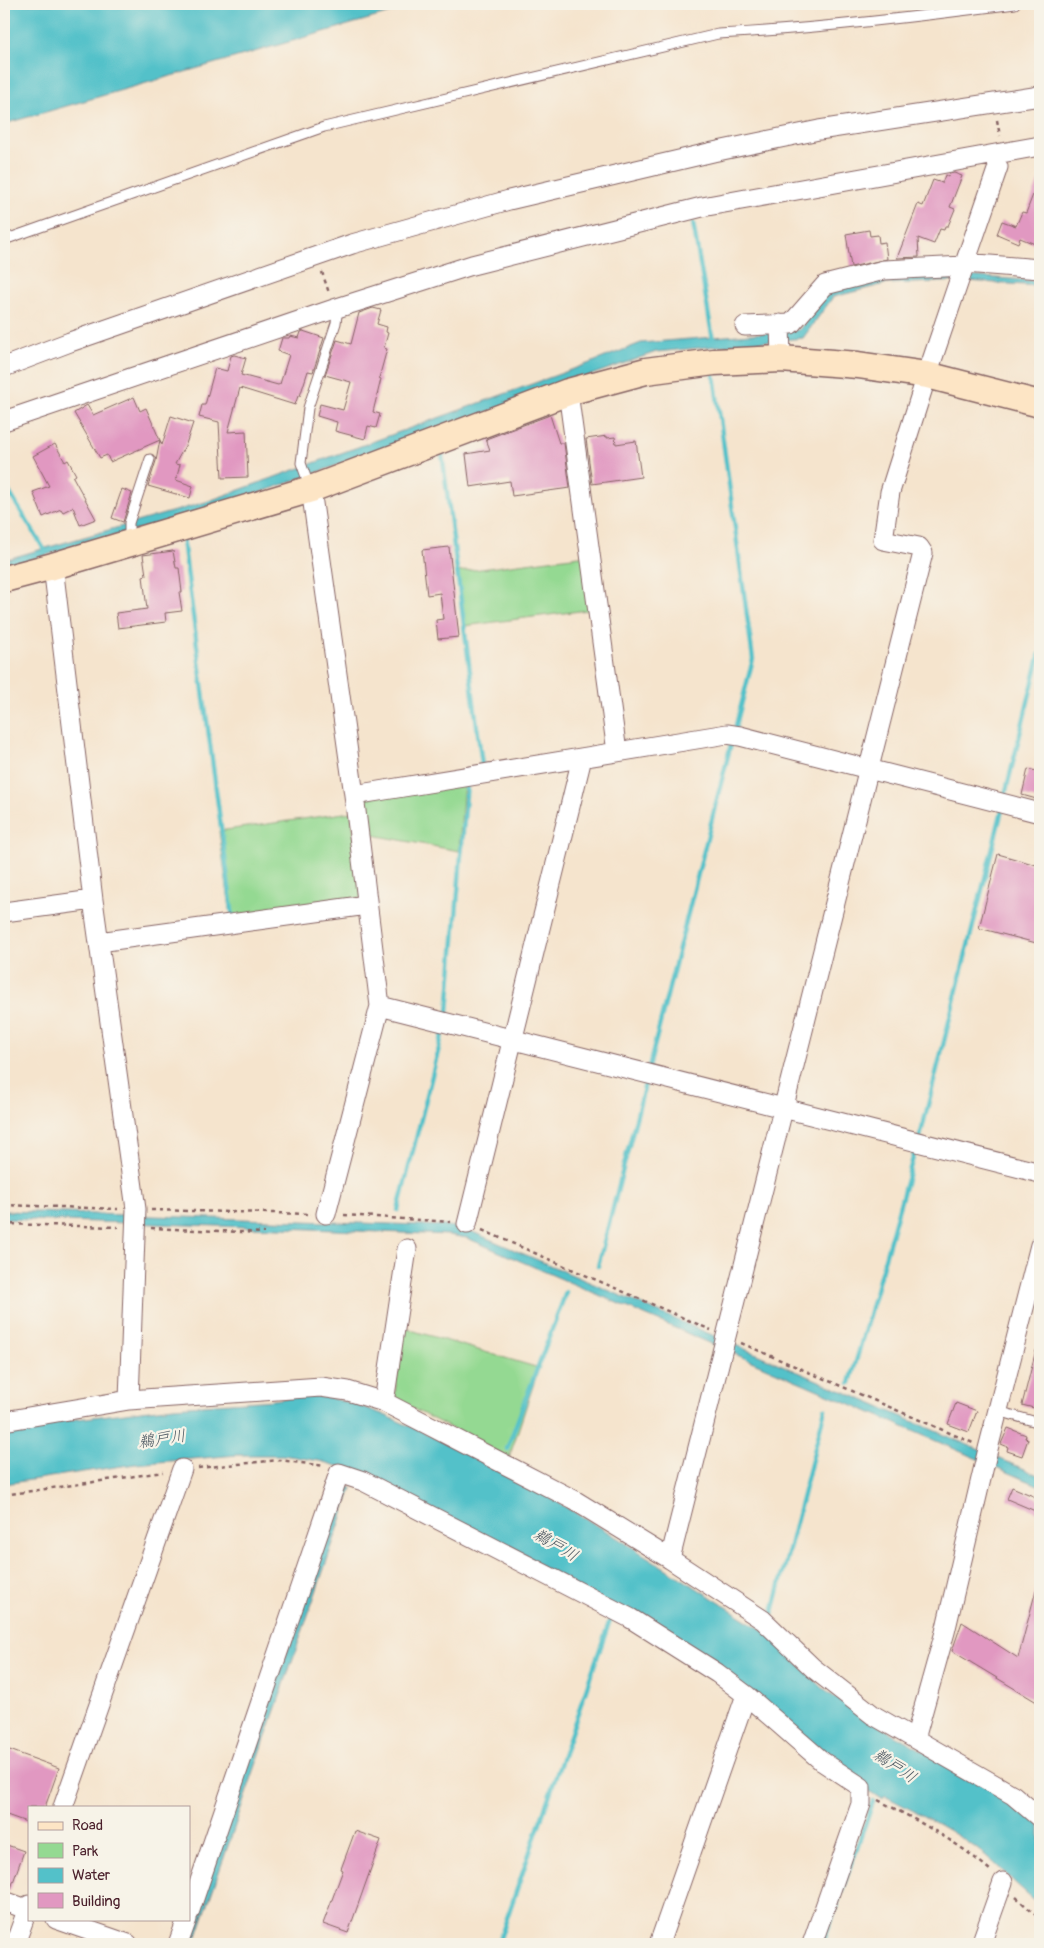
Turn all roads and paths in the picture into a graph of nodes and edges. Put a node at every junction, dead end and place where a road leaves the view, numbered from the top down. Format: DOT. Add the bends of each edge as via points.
graph roads {
  1 [pos="1015,4"];
  2 [pos="1040,96"];
  3 [pos="994,104"];
  4 [pos="1040,146"];
  5 [pos="1000,160"];
  6 [pos="4,240"];
  7 [pos="316,256"];
  8 [pos="1040,269"];
  9 [pos="962,272"];
  10 [pos="336,308"];
  11 [pos="745,326"];
  12 [pos="781,340"];
  13 [pos="4,367"];
  14 [pos="927,375"];
  15 [pos="568,392"];
  16 [pos="1040,404"];
  17 [pos="4,421"];
  18 [pos="150,460"];
  19 [pos="310,488"];
  20 [pos="129,534"];
  21 [pos="53,566"];
  22 [pos="4,579"];
  23 [pos="617,752"];
  24 [pos="582,758"];
  25 [pos="870,769"];
  26 [pos="354,795"];
  27 [pos="1040,813"];
  28 [pos="93,900"];
  29 [pos="367,905"];
  30 [pos="4,912"];
  31 [pos="99,942"];
  32 [pos="380,1006"];
  33 [pos="512,1039"];
  34 [pos="784,1108"];
  35 [pos="1040,1173"];
  36 [pos="4,1205"];
  37 [pos="326,1214"];
  38 [pos="136,1216"];
  39 [pos="467,1224"];
  40 [pos="1040,1245"];
  41 [pos="407,1249"];
  42 [pos="724,1345"];
  43 [pos="129,1400"];
  44 [pos="384,1402"];
  45 [pos="998,1411"];
  46 [pos="4,1421"];
  47 [pos="1040,1423"];
  48 [pos="986,1457"];
  49 [pos="182,1469"];
  50 [pos="670,1559"];
  51 [pos="746,1695"];
  52 [pos="916,1739"];
  53 [pos="861,1787"];
  54 [pos="63,1806"];
  55 [pos="1040,1818"];
  56 [pos="1003,1882"];
  57 [pos="4,1901"];
  58 [pos="28,1908"];
  59 [pos="190,1910"];
  60 [pos="1040,1918"];
  61 [pos="59,1920"];
  62 [pos="186,1920"];
  63 [pos="15,1944"];
  64 [pos="128,1944"];
  65 [pos="178,1944"];
  66 [pos="659,1944"];
  67 [pos="812,1944"];
  68 [pos="981,1944"];
  1 -- 6 [label="lane" via="800,29 718,34 324,127"];
  2 -- 3 [label="street"];
  3 -- 5 [label="path"];
  3 -- 7 [label="street" via="819,130 714,152 508,200"];
  4 -- 5 [label="street"];
  5 -- 9 [label="street"];
  5 -- 10 [label="street" via="784,191 693,209 472,265"];
  7 -- 10 [label="path"];
  7 -- 13 [label="street"];
  8 -- 9 [label="street"];
  9 -- 12 [label="street" via="884,270 826,285"];
  9 -- 14 [label="street"];
  10 -- 17 [label="street"];
  10 -- 19 [label="lane" via="336,324 308,408 301,463"];
  11 -- 12 [label="street"];
  12 -- 14 [label="street" via="858,364"];
  12 -- 15 [label="street" via="714,362 646,371"];
  14 -- 16 [label="street"];
  14 -- 25 [label="street" via="890,492 883,540 919,547 923,553"];
  15 -- 19 [label="street"];
  15 -- 23 [label="street"];
  18 -- 20 [label="lane"];
  19 -- 20 [label="street"];
  19 -- 26 [label="street"];
  20 -- 21 [label="street"];
  21 -- 22 [label="street"];
  21 -- 28 [label="street"];
  23 -- 24 [label="street"];
  23 -- 25 [label="street" via="727,734"];
  24 -- 26 [label="street"];
  24 -- 33 [label="street"];
  25 -- 27 [label="street"];
  25 -- 34 [label="street"];
  26 -- 29 [label="street"];
  28 -- 30 [label="street"];
  28 -- 31 [label="street"];
  29 -- 31 [label="street"];
  29 -- 32 [label="street"];
  31 -- 38 [label="street"];
  32 -- 33 [label="street"];
  32 -- 37 [label="street"];
  33 -- 34 [label="street"];
  33 -- 39 [label="street"];
  34 -- 35 [label="street"];
  34 -- 42 [label="street"];
  36 -- 38 [label="path"];
  37 -- 38 [label="path"];
  37 -- 39 [label="path"];
  38 -- 43 [label="street"];
  39 -- 42 [label="path"];
  40 -- 45 [label="street"];
  41 -- 44 [label="street"];
  42 -- 48 [label="path"];
  42 -- 50 [label="street"];
  43 -- 44 [label="street" via="321,1387"];
  43 -- 46 [label="street"];
  44 -- 50 [label="street" via="574,1500"];
  45 -- 47 [label="lane"];
  45 -- 48 [label="street"];
  48 -- 52 [label="street"];
  49 -- 54 [label="street"];
  50 -- 52 [label="street" via="762,1620 813,1668 872,1715"];
  51 -- 53 [label="street" via="823,1762"];
  51 -- 59 [label="street" via="630,1618 363,1481 339,1473"];
  51 -- 66 [label="street"];
  52 -- 55 [label="street" via="1013,1795"];
  53 -- 56 [label="path" via="869,1795 942,1834"];
  53 -- 67 [label="street" via="861,1804"];
  56 -- 60 [label="path"];
  56 -- 68 [label="street"];
  57 -- 58 [label="street"];
  58 -- 63 [label="street"];
  61 -- 64 [label="street"];
  62 -- 65 [label="street"];
}
